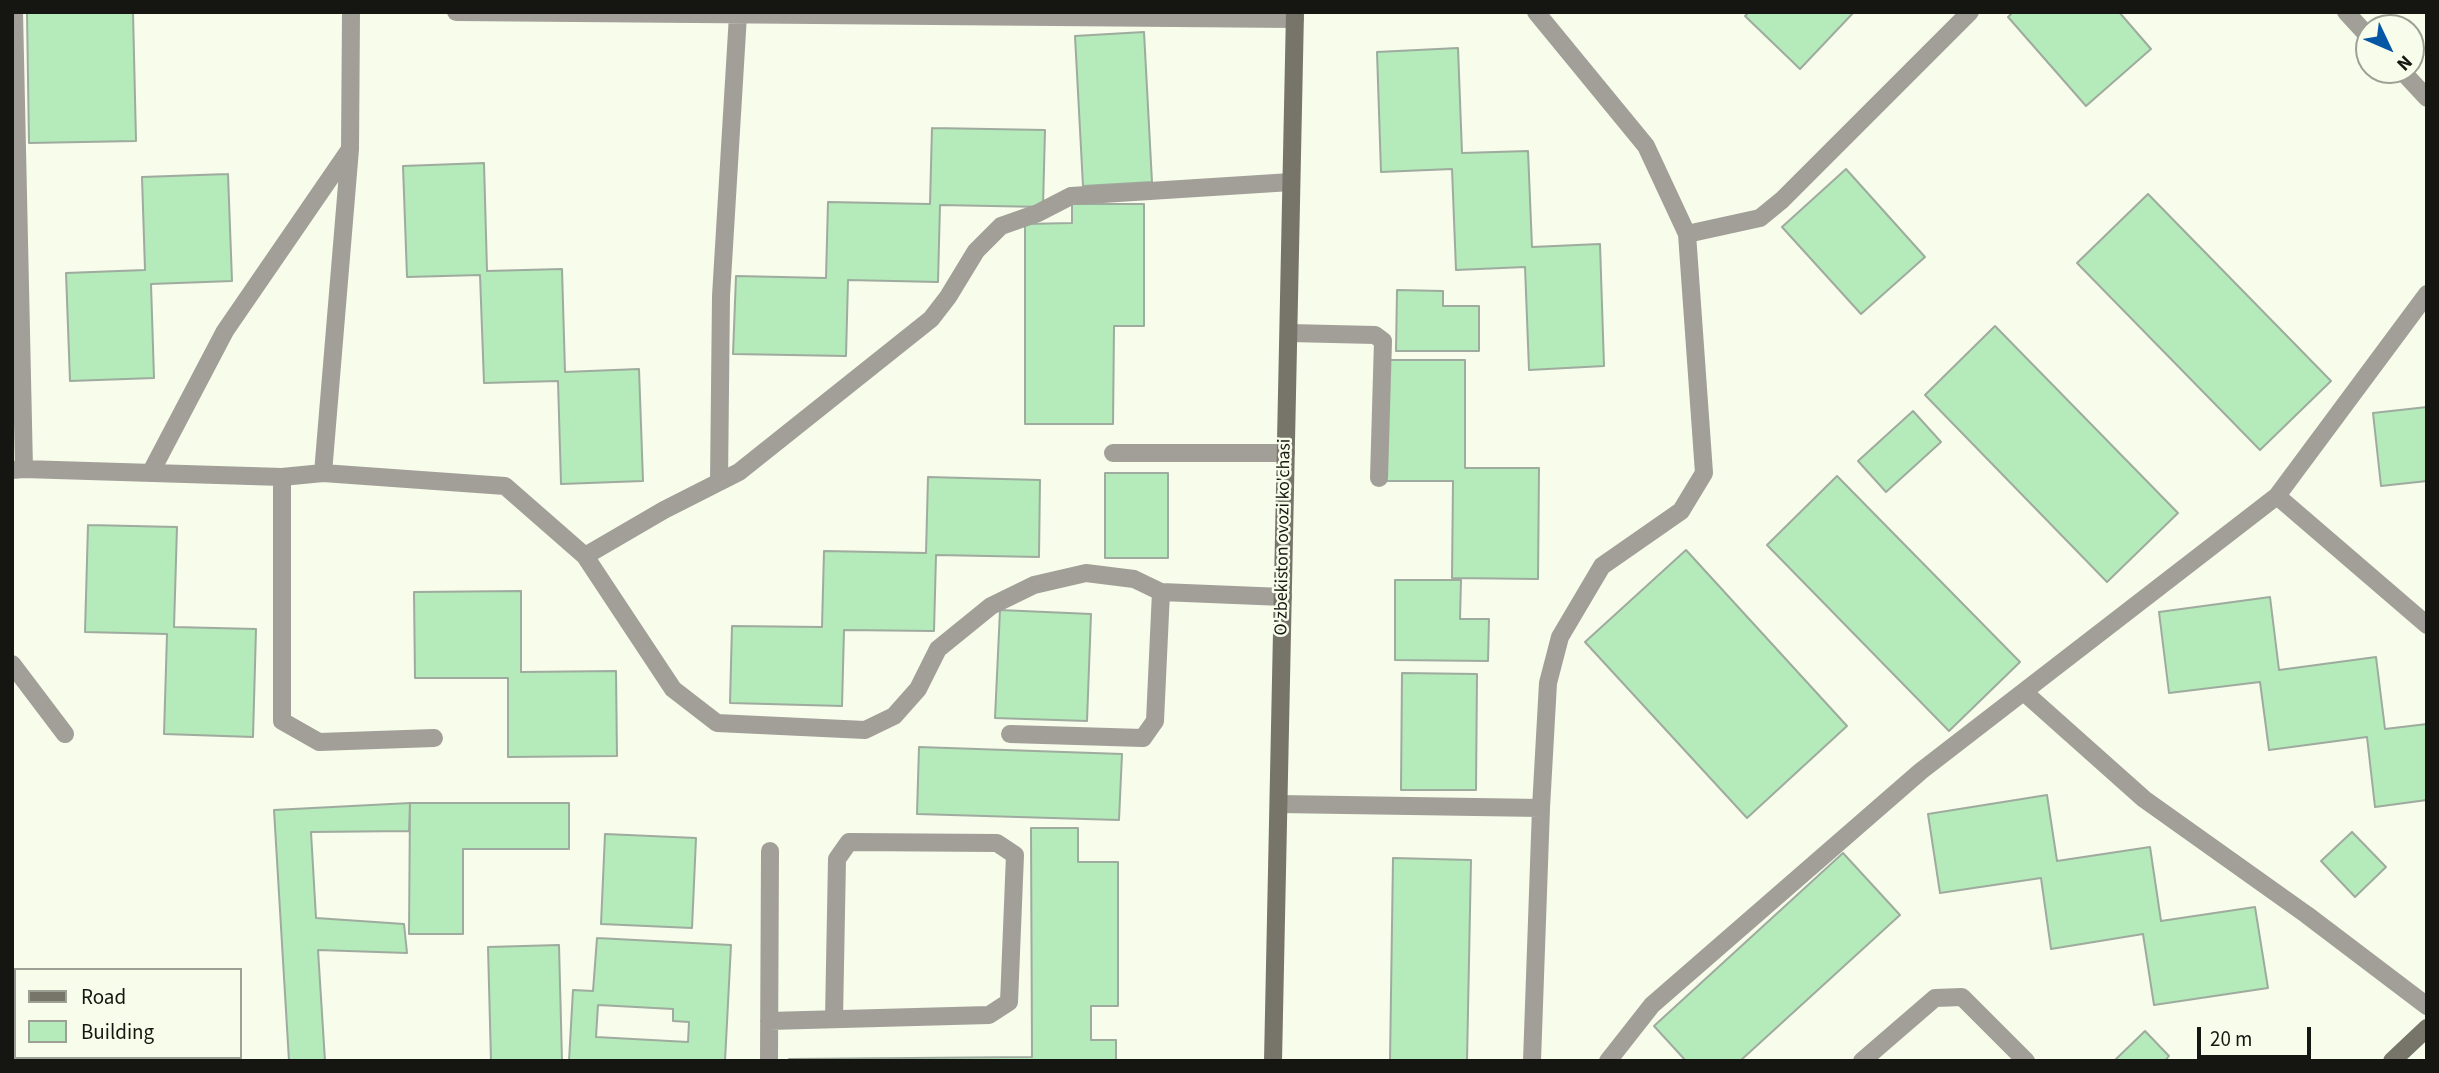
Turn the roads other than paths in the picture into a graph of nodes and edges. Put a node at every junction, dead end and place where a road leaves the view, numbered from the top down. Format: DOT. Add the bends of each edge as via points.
graph roads {
  1 [pos="14,12"];
  2 [pos="351,12"];
  3 [pos="456,12"];
  4 [pos="1536,12"];
  5 [pos="1970,12"];
  6 [pos="738,15"];
  7 [pos="1295,16"];
  8 [pos="2414,84"];
  9 [pos="2427,98"];
  10 [pos="350,149"];
  11 [pos="1291,182"];
  12 [pos="1687,234"];
  13 [pos="16,256"];
  14 [pos="2427,294"];
  15 [pos="1289,333"];
  16 [pos="1113,453"];
  17 [pos="1286,453"];
  18 [pos="18,469"];
  19 [pos="151,472"];
  20 [pos="323,472"];
  21 [pos="282,477"];
  22 [pos="1379,478"];
  23 [pos="719,482"];
  24 [pos="2277,495"];
  25 [pos="585,556"];
  26 [pos="1161,592"];
  27 [pos="1283,597"];
  28 [pos="2427,625"];
  29 [pos="12,664"];
  30 [pos="2025,693"];
  31 [pos="65,734"];
  32 [pos="1010,734"];
  33 [pos="434,738"];
  34 [pos="1279,804"];
  35 [pos="1541,808"];
  36 [pos="770,851"];
  37 [pos="2427,1006"];
  38 [pos="834,1019"];
  39 [pos="769,1021"];
  40 [pos="2427,1028"];
  41 [pos="769,1061"];
  42 [pos="1273,1061"];
  43 [pos="1532,1061"];
  44 [pos="1608,1061"];
  45 [pos="1862,1061"];
  46 [pos="2026,1061"];
  47 [pos="2392,1061"];
  1 -- 13 [label="lane"];
  2 -- 10 [label="lane"];
  3 -- 6 [label="lane"];
  4 -- 12 [label="lane" via="1646,146"];
  5 -- 12 [label="lane" via="1760,218"];
  6 -- 7 [label="lane"];
  6 -- 23 [label="lane" via="721,296"];
  7 -- 11 [label="main road, O'zbekiston ovozi ko'chasi"];
  8 -- 9 [label="lane"];
  10 -- 19 [label="lane" via="225,331"];
  10 -- 20 [label="lane"];
  11 -- 15 [label="main road, O'zbekiston ovozi ko'chasi"];
  11 -- 23 [label="lane" via="1071,196 1001,226 976,251 931,320 739,472"];
  12 -- 35 [label="lane" via="1704,473 1681,511 1602,566 1560,637 1548,683"];
  13 -- 18 [label="lane"];
  14 -- 24 [label="lane"];
  15 -- 17 [label="main road, O'zbekiston ovozi ko'chasi"];
  15 -- 22 [label="lane" via="1375,335 1383,341"];
  16 -- 17 [label="lane"];
  17 -- 27 [label="main road, O'zbekiston ovozi ko'chasi"];
  18 -- 19 [label="lane"];
  19 -- 21 [label="lane"];
  20 -- 21 [label="lane"];
  20 -- 25 [label="lane" via="505,486"];
  21 -- 33 [label="lane" via="282,721 319,742"];
  23 -- 25 [label="lane"];
  24 -- 28 [label="lane"];
  24 -- 30 [label="lane"];
  25 -- 26 [label="lane" via="673,689 717,723 865,730 894,716 918,690 939,649 990,606 1034,585 1086,573 1134,579"];
  26 -- 27 [label="lane"];
  26 -- 32 [label="lane" via="1155,721 1143,738"];
  27 -- 34 [label="main road, O'zbekiston ovozi ko'chasi"];
  29 -- 31 [label="lane"];
  30 -- 37 [label="lane" via="2144,799"];
  30 -- 44 [label="lane" via="1921,771 1652,1005"];
  34 -- 35 [label="lane"];
  34 -- 42 [label="main road, O'zbekiston ovozi ko'chasi"];
  35 -- 43 [label="lane"];
  36 -- 39 [label="lane"];
  38 -- 38 [label="lane" via="989,1015 1009,1002 1015,855 997,843 849,842 837,859"];
  38 -- 39 [label="lane"];
  39 -- 41 [label="lane"];
  40 -- 47 [label="main road"];
  45 -- 46 [label="lane" via="1936,998 1962,997"];
}
